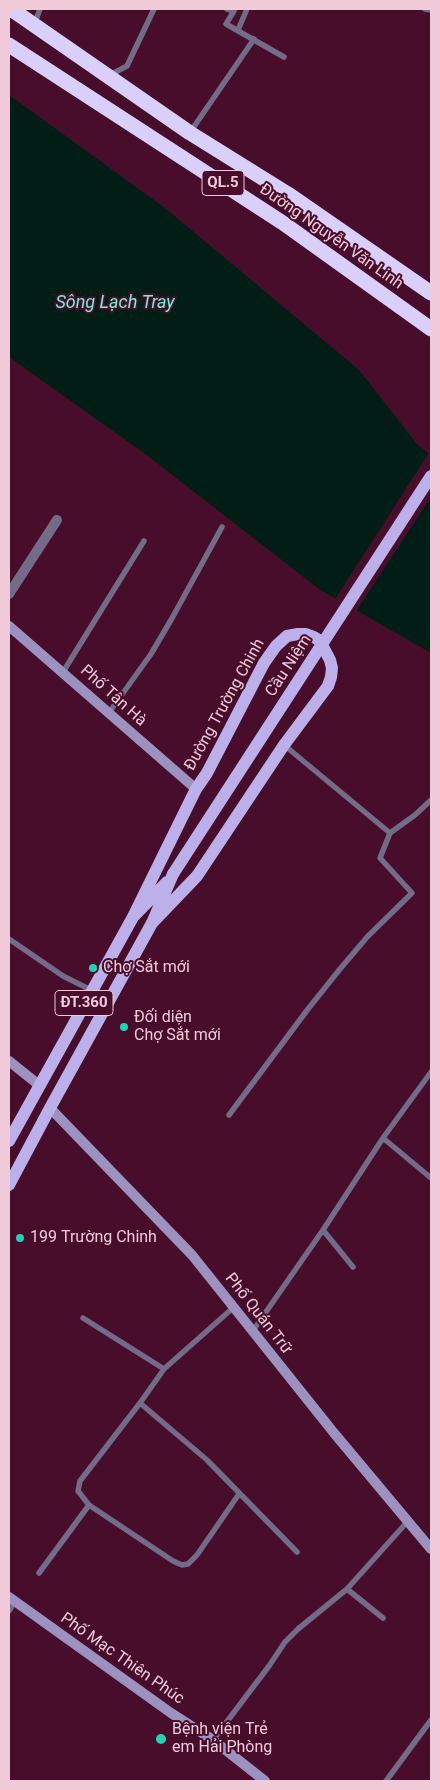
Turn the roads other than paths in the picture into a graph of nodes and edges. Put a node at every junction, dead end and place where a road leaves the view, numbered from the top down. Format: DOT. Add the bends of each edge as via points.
graph roads {
  1 [pos="40,9"];
  2 [pos="154,9"];
  3 [pos="227,9"];
  4 [pos="248,9"];
  5 [pos="425,9"];
  6 [pos="431,10"];
  7 [pos="17,11"];
  8 [pos="34,25"];
  9 [pos="238,30"];
  10 [pos="254,39"];
  11 [pos="9,46"];
  12 [pos="284,57"];
  13 [pos="106,76"];
  14 [pos="190,133"];
  15 [pos="431,293"];
  16 [pos="431,329"];
  17 [pos="431,476"];
  18 [pos="57,520"];
  19 [pos="222,527"];
  20 [pos="144,541"];
  21 [pos="9,594"];
  22 [pos="9,626"];
  23 [pos="64,672"];
  24 [pos="108,714"];
  25 [pos="284,745"];
  26 [pos="196,789"];
  27 [pos="431,800"];
  28 [pos="390,833"];
  29 [pos="173,874"];
  30 [pos="133,917"];
  31 [pos="152,923"];
  32 [pos="9,938"];
  33 [pos="91,990"];
  34 [pos="9,1061"];
  35 [pos="431,1072"];
  36 [pos="39,1084"];
  37 [pos="50,1108"];
  38 [pos="229,1116"];
  39 [pos="383,1138"];
  40 [pos="9,1141"];
  41 [pos="431,1178"];
  42 [pos="9,1186"];
  43 [pos="323,1230"];
  44 [pos="353,1267"];
  45 [pos="234,1308"];
  46 [pos="83,1318"];
  47 [pos="252,1332"];
  48 [pos="164,1369"];
  49 [pos="140,1403"];
  50 [pos="239,1494"];
  51 [pos="89,1505"];
  52 [pos="408,1521"];
  53 [pos="431,1549"];
  54 [pos="297,1552"];
  55 [pos="39,1573"];
  56 [pos="347,1589"];
  57 [pos="12,1599"];
  58 [pos="9,1611"];
  59 [pos="383,1618"];
  60 [pos="431,1720"];
  61 [pos="213,1740"];
  62 [pos="265,1781"];
  63 [pos="386,1781"];
  1 -- 8 [label="lane"];
  2 -- 13 [label="lane" via="127,66"];
  3 -- 9 [label="lane" via="234,12 226,24"];
  4 -- 9 [label="lane"];
  5 -- 6 [label="lane"];
  7 -- 8 [label="highway, Đường Nguyễn Văn Linh / QL.5"];
  8 -- 13 [label="highway, Đường Nguyễn Văn Linh / QL.5"];
  9 -- 10 [label="lane"];
  10 -- 12 [label="lane"];
  10 -- 14 [label="lane"];
  11 -- 16 [label="highway, Đường Nguyễn Văn Linh / QL.5" via="283,223"];
  13 -- 14 [label="highway, Đường Nguyễn Văn Linh / QL.5"];
  14 -- 15 [label="highway, Đường Nguyễn Văn Linh / QL.5" via="288,194"];
  17 -- 29 [label="main road, Cầu Niệm, bridge"];
  18 -- 21 [label="street"];
  19 -- 24 [label="lane" via="151,654"];
  20 -- 23 [label="lane"];
  22 -- 23 [label="street, Phố Tân Hà"];
  23 -- 24 [label="street, Phố Tân Hà"];
  24 -- 26 [label="street, Phố Tân Hà"];
  25 -- 26 [label="main road, Đường Trường Chinh" via="328,686 331,677 332,668 324,647 320,641 306,634 287,636 276,646"];
  25 -- 28 [label="lane"];
  25 -- 31 [label="main road, Đường Trường Chinh" via="197,876"];
  26 -- 30 [label="main road, Đường Trường Chinh"];
  27 -- 28 [label="lane"];
  28 -- 38 [label="lane" via="380,858 412,893 340,969"];
  29 -- 30 [label="main road, Đường Trường Chinh / ĐT.360"];
  29 -- 31 [label="main road, Đường Trường Chinh / ĐT.360"];
  30 -- 33 [label="main road, Đường Trường Chinh / ĐT.360"];
  31 -- 37 [label="main road, Đường Trường Chinh / ĐT.360"];
  32 -- 33 [label="lane" via="63,976"];
  33 -- 36 [label="main road, Đường Trường Chinh / ĐT.360"];
  34 -- 36 [label="street"];
  35 -- 39 [label="lane"];
  36 -- 40 [label="main road, Đường Trường Chinh / ĐT.360"];
  37 -- 42 [label="main road, Đường Trường Chinh / ĐT.360"];
  37 -- 45 [label="street, Phố Quán Trữ" via="192,1255"];
  39 -- 41 [label="lane"];
  39 -- 43 [label="lane"];
  43 -- 44 [label="lane"];
  43 -- 47 [label="lane"];
  45 -- 47 [label="street, Phố Quán Trữ"];
  45 -- 48 [label="lane"];
  46 -- 48 [label="lane"];
  47 -- 52 [label="street, Phố Quán Trữ"];
  48 -- 49 [label="lane"];
  49 -- 50 [label="lane" via="207,1460"];
  49 -- 51 [label="lane" via="80,1481 78,1491"];
  50 -- 51 [label="lane" via="197,1555 182,1565"];
  50 -- 54 [label="lane"];
  51 -- 55 [label="lane"];
  52 -- 53 [label="street, Phố Quán Trữ"];
  52 -- 56 [label="lane"];
  56 -- 59 [label="lane"];
  56 -- 61 [label="lane" via="285,1642"];
  57 -- 58 [label="lane"];
  57 -- 61 [label="street, Phố Mạc Thiên Phúc"];
  60 -- 63 [label="lane"];
  61 -- 62 [label="street, Phố Mạc Thiên Phúc"];
}
